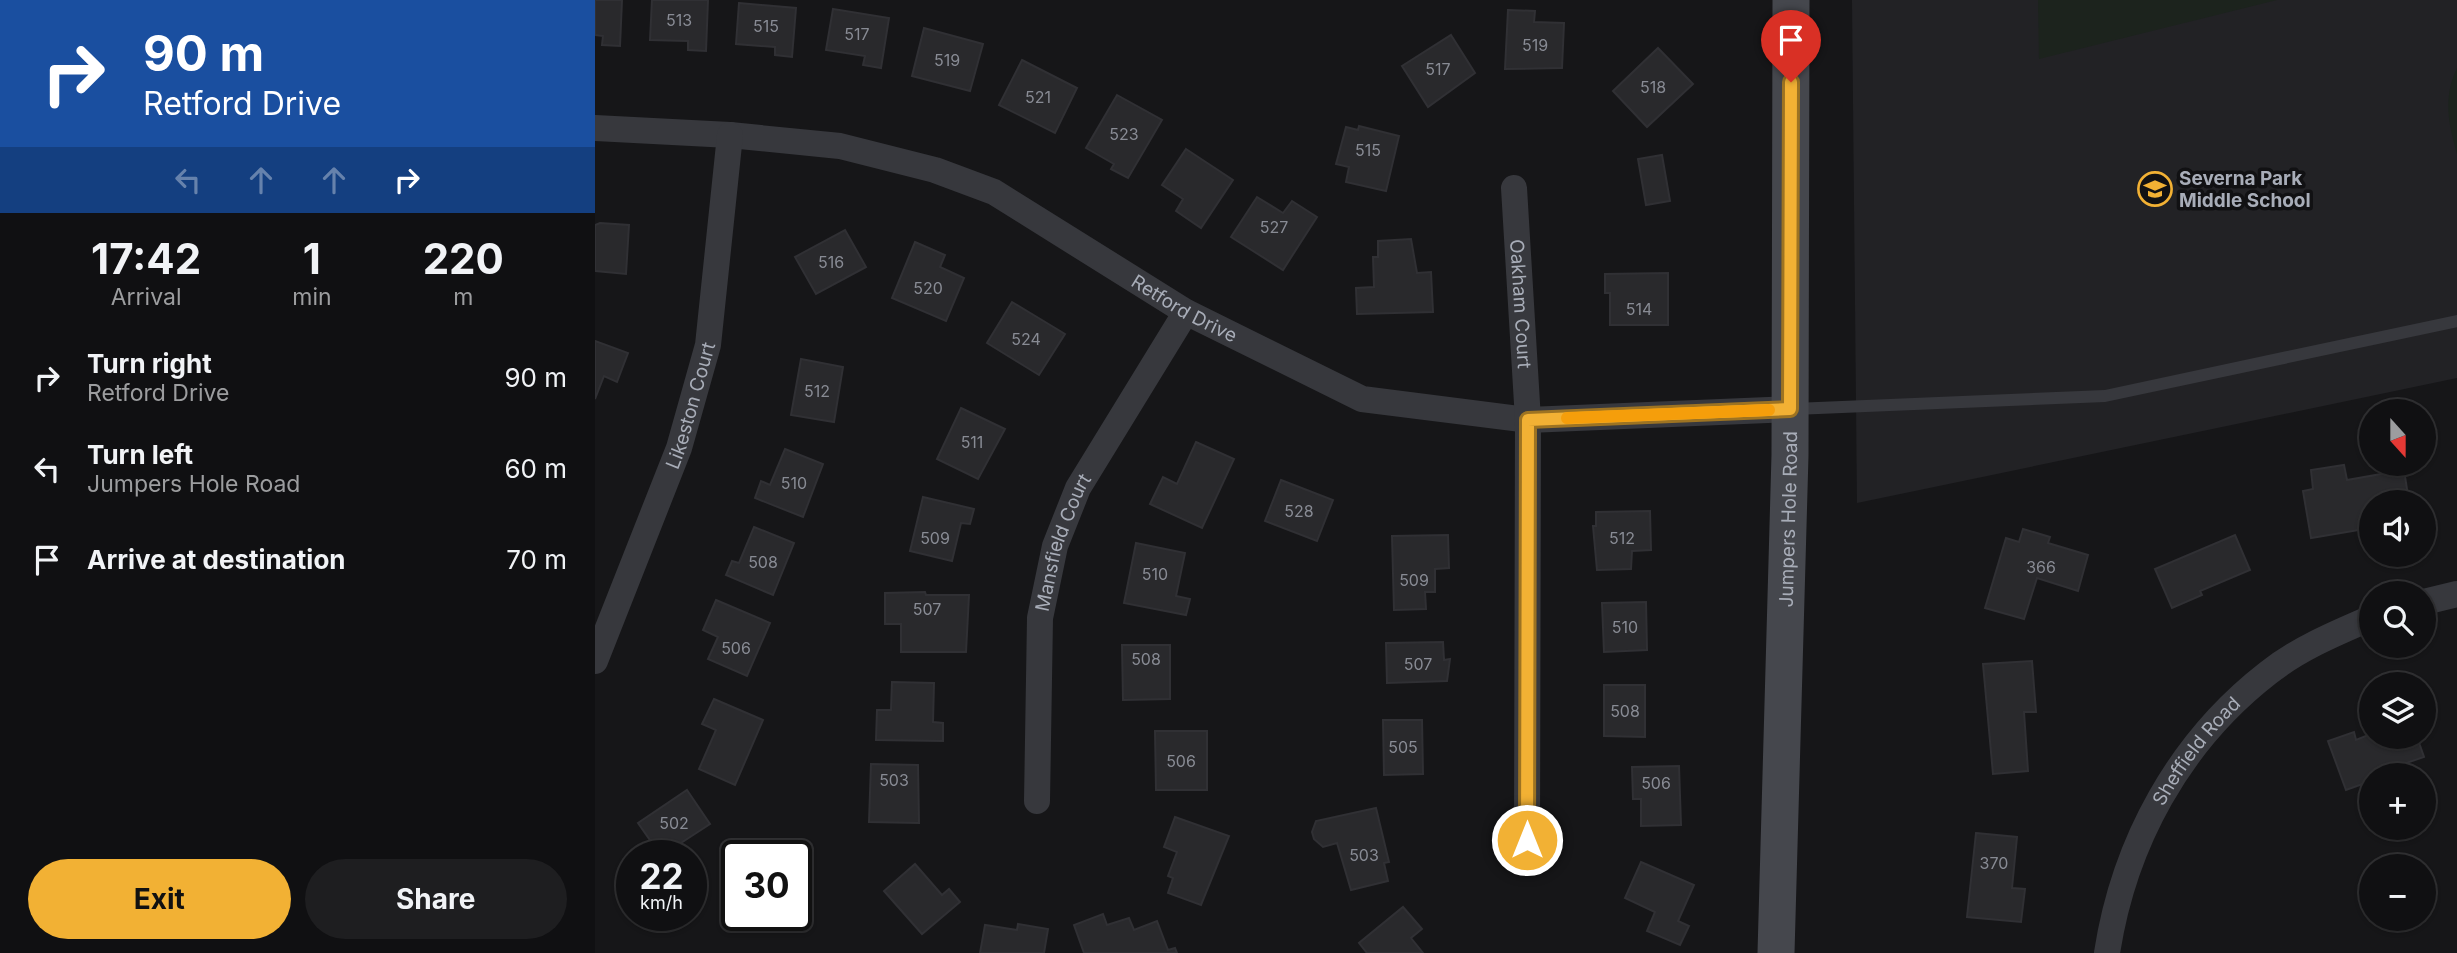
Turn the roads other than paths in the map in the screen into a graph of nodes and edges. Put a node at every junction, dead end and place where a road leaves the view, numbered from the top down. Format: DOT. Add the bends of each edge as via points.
graph roads {
  1 [pos="1791,0"];
  2 [pos="595,128"];
  3 [pos="730,135"];
  4 [pos="1514,188"];
  5 [pos="1186,312"];
  6 [pos="2457,321"];
  7 [pos="1790,409"];
  8 [pos="1528,420"];
  9 [pos="2457,594"];
  10 [pos="2436,599"];
  11 [pos="2359,623"];
  12 [pos="595,661"];
  13 [pos="1037,801"];
  14 [pos="1527,840"];
  15 [pos="1776,953"];
  16 [pos="2107,953"];
  1 -- 7 [label="main road, Jumpers Hole Road"];
  2 -- 3 [label="street, Retford Drive"];
  3 -- 5 [label="street, Retford Drive" via="841,146 923,166 994,192"];
  3 -- 12 [label="street, Likeston Court" via="708,345 679,448"];
  4 -- 8 [label="street, Oakham Court"];
  5 -- 8 [label="street, Retford Drive" via="1362,399"];
  5 -- 13 [label="street, Mansfield Court" via="1078,488 1055,545 1040,618"];
  6 -- 7 [label="lane" via="2105,396"];
  7 -- 8 [label="street, Retford Drive"];
  7 -- 15 [label="main road, Jumpers Hole Road"];
  8 -- 14 [label="street, Oakham Court"];
  9 -- 10 [label="street"];
  11 -- 16 [label="street, Sheffield Road" via="2324,638 2269,672 2220,716 2185,758 2155,805 2130,860 2114,908"];
}
